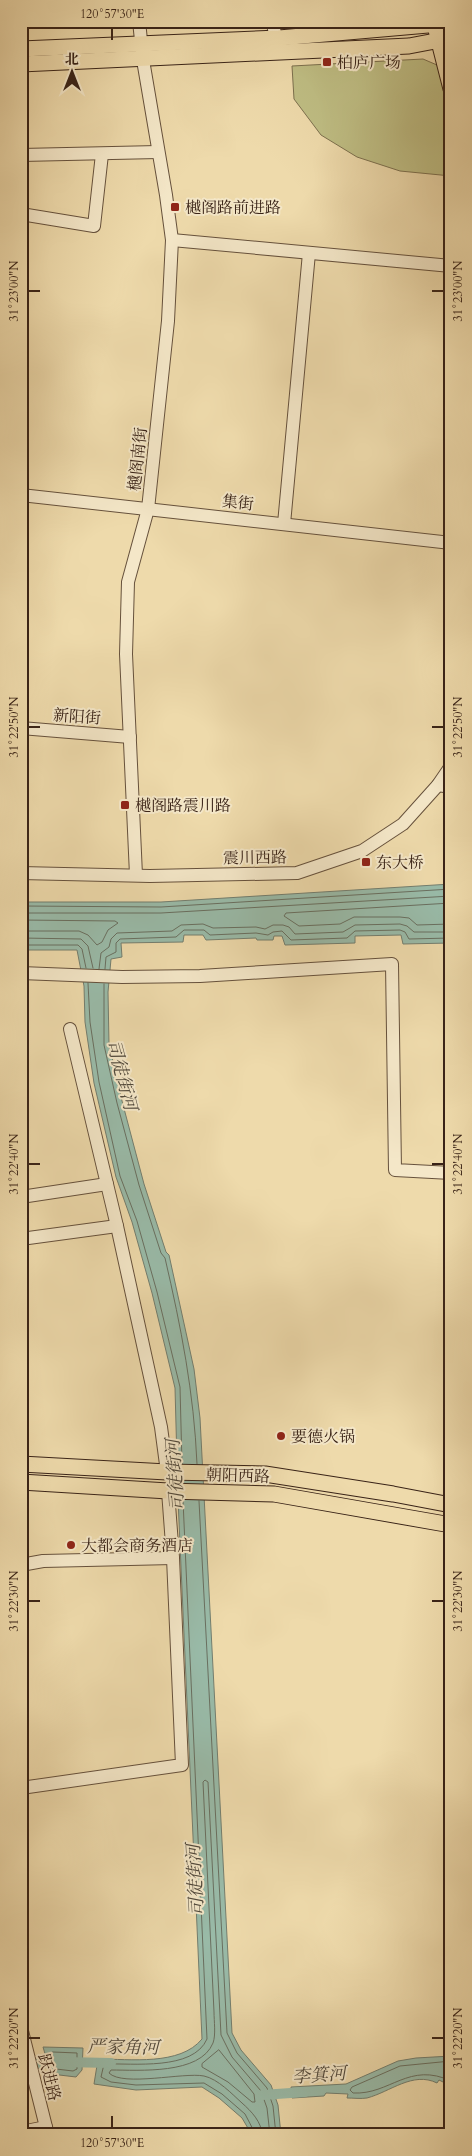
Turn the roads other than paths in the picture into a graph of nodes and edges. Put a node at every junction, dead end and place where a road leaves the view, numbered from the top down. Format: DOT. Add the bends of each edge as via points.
graph roads {
  1 [pos="139,21"];
  2 [pos="272,21"];
  3 [pos="451,24"];
  4 [pos="439,31"];
  5 [pos="276,38"];
  6 [pos="21,50"];
  7 [pos="142,53"];
  8 [pos="280,53"];
  9 [pos="21,64"];
  10 [pos="451,89"];
  11 [pos="158,152"];
  12 [pos="102,154"];
  13 [pos="21,156"];
  14 [pos="21,214"];
  15 [pos="172,240"];
  16 [pos="310,253"];
  17 [pos="451,266"];
  18 [pos="21,495"];
  19 [pos="148,509"];
  20 [pos="284,524"];
  21 [pos="451,542"];
  22 [pos="21,728"];
  23 [pos="130,736"];
  24 [pos="451,766"];
  25 [pos="444,786"];
  26 [pos="21,873"];
  27 [pos="136,875"];
  28 [pos="21,973"];
  29 [pos="70,1029"];
  30 [pos="451,1173"];
  31 [pos="107,1184"];
  32 [pos="21,1197"];
  33 [pos="117,1226"];
  34 [pos="21,1240"];
  35 [pos="21,1464"];
  36 [pos="172,1472"];
  37 [pos="21,1482"];
  38 [pos="172,1491"];
  39 [pos="451,1505"];
  40 [pos="451,1525"];
  41 [pos="173,1558"];
  42 [pos="21,1565"];
  43 [pos="21,1788"];
  44 [pos="21,2027"];
  45 [pos="47,2131"];
  46 [pos="21,2132"];
  1 -- 7 [label="street, 樾阁南街"];
  2 -- 5 [label="street"];
  3 -- 4 [label="main road"];
  4 -- 5 [label="main road"];
  4 -- 8 [label="main road" via="409,46"];
  4 -- 10 [label="main road"];
  5 -- 7 [label="main road"];
  5 -- 8 [label="street"];
  6 -- 7 [label="main road"];
  7 -- 8 [label="main road"];
  7 -- 9 [label="main road"];
  7 -- 11 [label="street, 樾阁南街"];
  11 -- 12 [label="street"];
  11 -- 15 [label="street, 樾阁南街"];
  12 -- 13 [label="street"];
  12 -- 14 [label="street" via="94,226"];
  15 -- 16 [label="street"];
  15 -- 19 [label="street, 樾阁南街" via="168,321"];
  16 -- 17 [label="street"];
  16 -- 20 [label="street"];
  18 -- 19 [label="street, 集街"];
  19 -- 20 [label="street, 集街"];
  19 -- 23 [label="street, 樾阁南街" via="128,582 126,654"];
  20 -- 21 [label="street, 集街"];
  22 -- 23 [label="street, 新阳街"];
  23 -- 27 [label="street, 樾阁南街"];
  24 -- 25 [label="street, 震川西路"];
  25 -- 27 [label="street, 震川西路" via="403,824 362,850 296,873"];
  26 -- 27 [label="street, 震川西路"];
  28 -- 30 [label="street" via="200,976 392,964 395,1170"];
  29 -- 31 [label="street"];
  31 -- 32 [label="street"];
  31 -- 33 [label="street"];
  33 -- 34 [label="street"];
  33 -- 36 [label="street"];
  35 -- 36 [label="main road, 朝阳西路"];
  36 -- 39 [label="main road, 朝阳西路" via="265,1474"];
  37 -- 38 [label="main road, 朝阳西路"];
  38 -- 40 [label="main road, 朝阳西路" via="274,1494"];
  38 -- 41 [label="street"];
  41 -- 42 [label="street" via="43,1561"];
  41 -- 43 [label="street" via="182,1765"];
  44 -- 45 [label="street, 跃进路"];
  45 -- 46 [label="street"];
}
